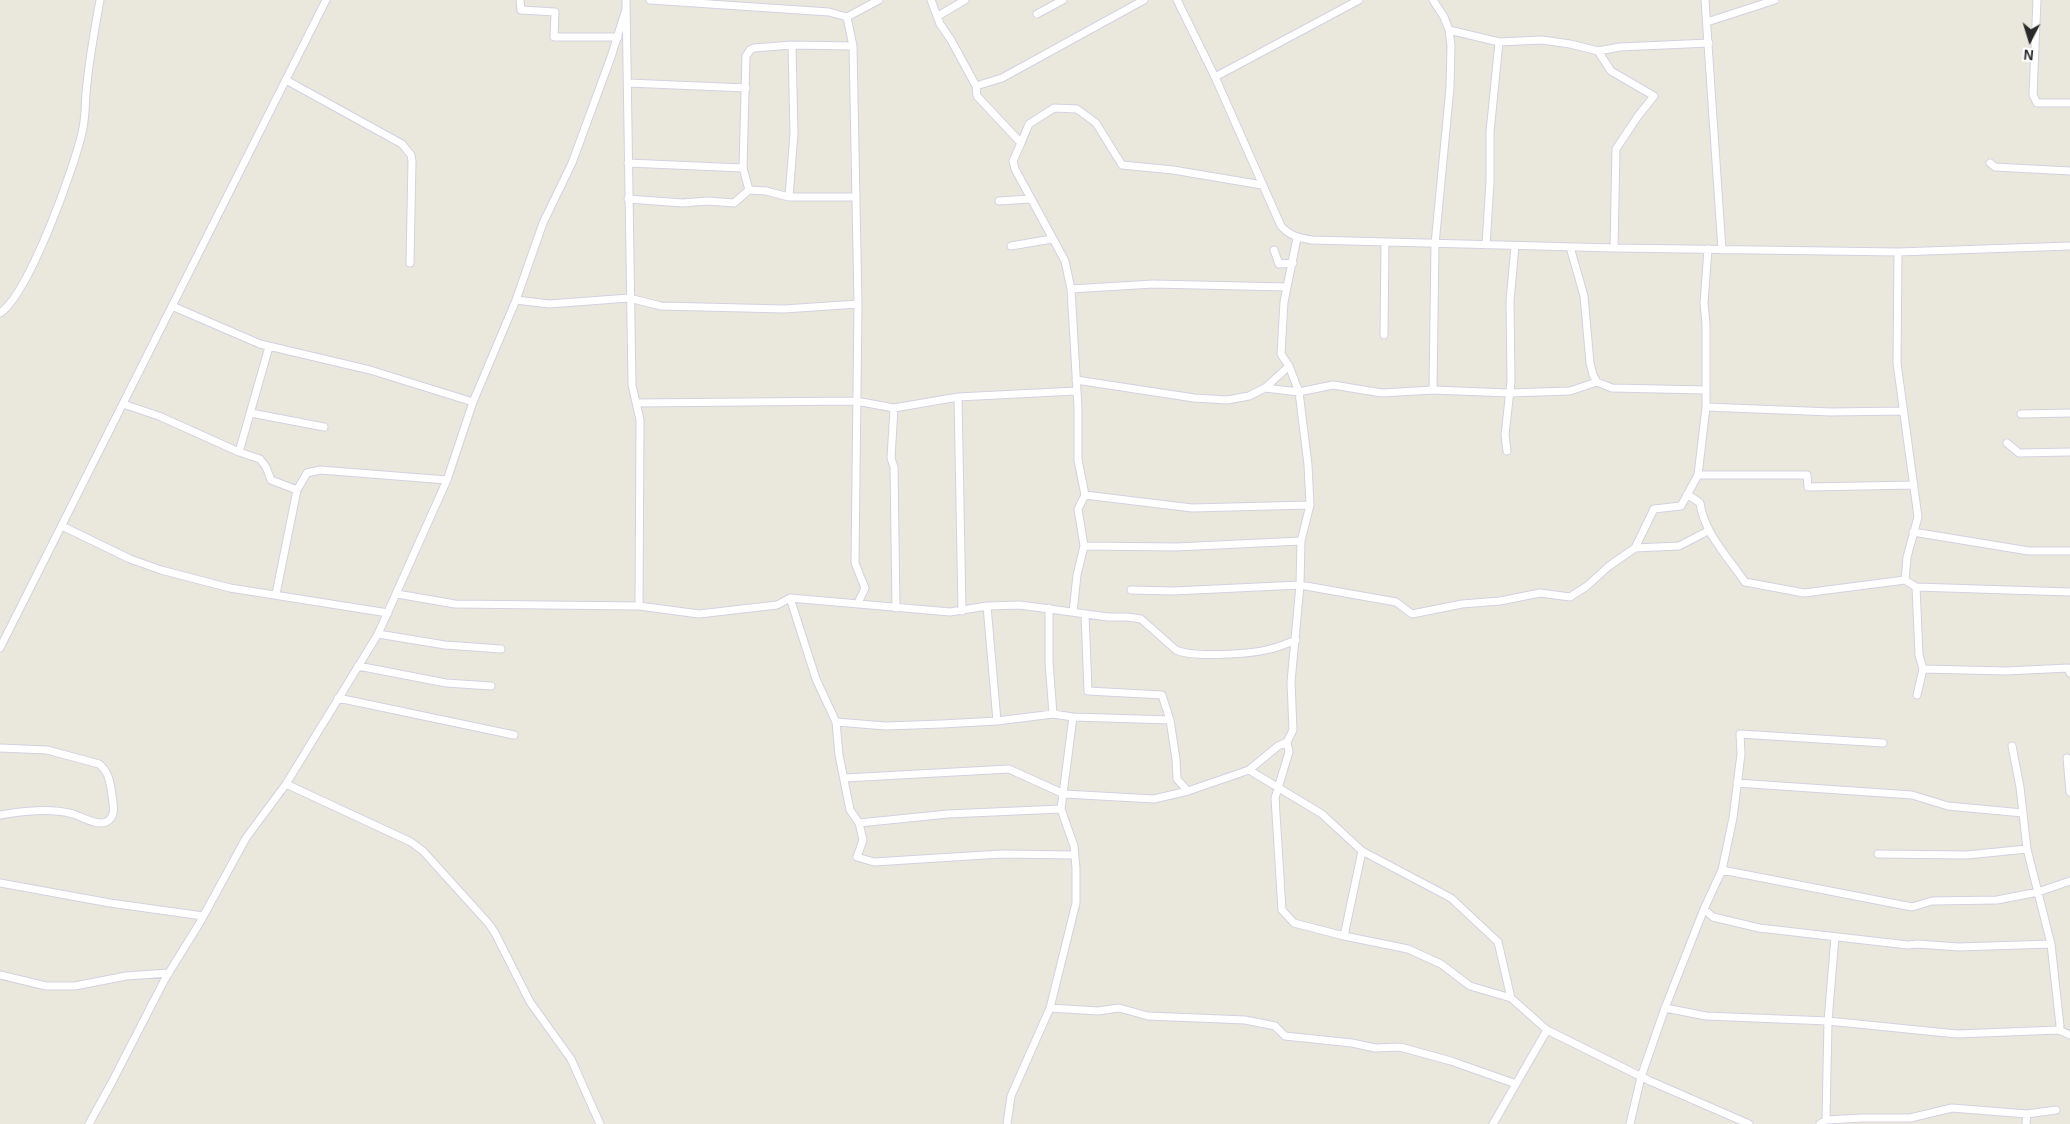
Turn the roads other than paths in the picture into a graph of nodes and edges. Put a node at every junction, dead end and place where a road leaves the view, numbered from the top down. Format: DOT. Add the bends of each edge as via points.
graph roads {
  1 [pos="100,0"];
  2 [pos="326,0"];
  3 [pos="520,0"];
  4 [pos="626,0"];
  5 [pos="650,0"];
  6 [pos="879,0"];
  7 [pos="931,0"];
  8 [pos="965,0"];
  9 [pos="1063,0"];
  10 [pos="1144,0"];
  11 [pos="1177,0"];
  12 [pos="1359,0"];
  13 [pos="1433,0"];
  14 [pos="1705,0"];
  15 [pos="1775,0"];
  16 [pos="2038,0"];
  17 [pos="626,9"];
  18 [pos="1037,14"];
  19 [pos="938,16"];
  20 [pos="847,17"];
  21 [pos="1707,22"];
  22 [pos="1449,30"];
  23 [pos="618,36"];
  24 [pos="1499,42"];
  25 [pos="1709,43"];
  26 [pos="792,45"];
  27 [pos="853,46"];
  28 [pos="1598,52"];
  29 [pos="1215,76"];
  30 [pos="286,80"];
  31 [pos="628,83"];
  32 [pos="976,86"];
  33 [pos="746,88"];
  34 [pos="2070,103"];
  35 [pos="1022,143"];
  36 [pos="628,163"];
  37 [pos="1990,163"];
  38 [pos="743,168"];
  39 [pos="2070,170"];
  40 [pos="1262,185"];
  41 [pos="749,190"];
  42 [pos="789,197"];
  43 [pos="855,197"];
  44 [pos="628,199"];
  45 [pos="1030,199"];
  46 [pos="999,201"];
  47 [pos="1297,238"];
  48 [pos="1052,239"];
  49 [pos="1385,243"];
  50 [pos="1435,244"];
  51 [pos="1486,245"];
  52 [pos="1011,246"];
  53 [pos="1515,246"];
  54 [pos="2070,246"];
  55 [pos="1570,247"];
  56 [pos="1614,248"];
  57 [pos="1708,249"];
  58 [pos="1274,250"];
  59 [pos="1722,250"];
  60 [pos="1898,252"];
  61 [pos="410,263"];
  62 [pos="1293,263"];
  63 [pos="1287,288"];
  64 [pos="1071,289"];
  65 [pos="629,298"];
  66 [pos="516,300"];
  67 [pos="858,304"];
  68 [pos="172,306"];
  69 [pos="0,313"];
  70 [pos="1384,334"];
  71 [pos="269,347"];
  72 [pos="1289,366"];
  73 [pos="1076,380"];
  74 [pos="1598,382"];
  75 [pos="1265,388"];
  76 [pos="1433,390"];
  77 [pos="1706,390"];
  78 [pos="1076,391"];
  79 [pos="1299,392"];
  80 [pos="1509,393"];
  81 [pos="958,397"];
  82 [pos="856,401"];
  83 [pos="473,402"];
  84 [pos="636,403"];
  85 [pos="124,404"];
  86 [pos="1706,407"];
  87 [pos="894,408"];
  88 [pos="1903,411"];
  89 [pos="250,413"];
  90 [pos="2070,413"];
  91 [pos="2021,414"];
  92 [pos="324,426"];
  93 [pos="2007,443"];
  94 [pos="1507,451"];
  95 [pos="240,452"];
  96 [pos="2070,452"];
  97 [pos="1698,475"];
  98 [pos="447,480"];
  99 [pos="1914,485"];
  100 [pos="297,490"];
  101 [pos="1687,494"];
  102 [pos="1085,495"];
  103 [pos="1310,505"];
  104 [pos="62,526"];
  105 [pos="1708,531"];
  106 [pos="1913,532"];
  107 [pos="1301,541"];
  108 [pos="1084,546"];
  109 [pos="1635,548"];
  110 [pos="2070,551"];
  111 [pos="1905,580"];
  112 [pos="1300,585"];
  113 [pos="1916,587"];
  114 [pos="1131,590"];
  115 [pos="2070,592"];
  116 [pos="276,594"];
  117 [pos="397,594"];
  118 [pos="790,598"];
  119 [pos="858,604"];
  120 [pos="639,606"];
  121 [pos="987,606"];
  122 [pos="896,608"];
  123 [pos="1048,608"];
  124 [pos="962,611"];
  125 [pos="1073,612"];
  126 [pos="388,613"];
  127 [pos="1084,614"];
  128 [pos="378,634"];
  129 [pos="1296,640"];
  130 [pos="0,648"];
  131 [pos="501,649"];
  132 [pos="358,666"];
  133 [pos="1923,668"];
  134 [pos="2070,673"];
  135 [pos="491,686"];
  136 [pos="1918,695"];
  137 [pos="338,698"];
  138 [pos="1053,714"];
  139 [pos="1072,717"];
  140 [pos="1170,720"];
  141 [pos="997,721"];
  142 [pos="836,722"];
  143 [pos="514,735"];
  144 [pos="1288,742"];
  145 [pos="1883,743"];
  146 [pos="2012,746"];
  147 [pos="0,748"];
  148 [pos="2067,758"];
  149 [pos="1248,770"];
  150 [pos="845,778"];
  151 [pos="1737,783"];
  152 [pos="286,784"];
  153 [pos="1279,789"];
  154 [pos="1188,792"];
  155 [pos="2070,792"];
  156 [pos="1064,794"];
  157 [pos="1061,809"];
  158 [pos="2023,813"];
  159 [pos="0,815"];
  160 [pos="859,823"];
  161 [pos="2026,849"];
  162 [pos="1362,851"];
  163 [pos="1878,854"];
  164 [pos="1074,855"];
  165 [pos="1722,870"];
  166 [pos="2070,881"];
  167 [pos="0,884"];
  168 [pos="2038,892"];
  169 [pos="1704,909"];
  170 [pos="203,916"];
  171 [pos="1344,936"];
  172 [pos="1835,937"];
  173 [pos="2051,944"];
  174 [pos="168,973"];
  175 [pos="0,975"];
  176 [pos="1511,998"];
  177 [pos="1050,1008"];
  178 [pos="1665,1008"];
  179 [pos="1828,1021"];
  180 [pos="1547,1030"];
  181 [pos="2059,1030"];
  182 [pos="2070,1034"];
  183 [pos="1641,1077"];
  184 [pos="1516,1084"];
  185 [pos="2056,1110"];
  186 [pos="2027,1114"];
  187 [pos="1912,1121"];
  188 [pos="1823,1122"];
  189 [pos="89,1124"];
  190 [pos="600,1124"];
  191 [pos="1007,1124"];
  192 [pos="1493,1124"];
  193 [pos="1630,1124"];
  194 [pos="1744,1124"];
  195 [pos="2026,1124"];
  1 -- 69 [label="street" via="83,128 75,156 33,265 7,309"];
  2 -- 30 [label="street"];
  3 -- 23 [label="street" via="521,10 555,12 554,37"];
  4 -- 17 [label="street"];
  5 -- 20 [label="street" via="829,12"];
  6 -- 20 [label="street"];
  7 -- 19 [label="street"];
  8 -- 19 [label="street"];
  9 -- 18 [label="street"];
  10 -- 32 [label="street" via="1002,78"];
  11 -- 29 [label="street"];
  12 -- 29 [label="street"];
  13 -- 22 [label="street"];
  14 -- 21 [label="street"];
  15 -- 21 [label="street"];
  16 -- 34 [label="street" via="2033,95 2037,103"];
  17 -- 23 [label="street"];
  17 -- 31 [label="street"];
  19 -- 32 [label="street"];
  20 -- 27 [label="street"];
  21 -- 25 [label="street"];
  22 -- 24 [label="street"];
  22 -- 50 [label="street" via="1450,88"];
  23 -- 66 [label="street" via="572,163 543,223"];
  24 -- 28 [label="street" via="1542,40"];
  24 -- 51 [label="street" via="1490,132"];
  25 -- 28 [label="street" via="1620,47"];
  25 -- 59 [label="street"];
  26 -- 27 [label="street"];
  26 -- 33 [label="street" via="750,50 746,56"];
  26 -- 42 [label="street" via="794,126"];
  27 -- 43 [label="street"];
  28 -- 56 [label="street" via="1611,71 1654,96 1616,149"];
  29 -- 40 [label="street"];
  30 -- 61 [label="street" via="394,139 408,150 412,161"];
  30 -- 68 [label="street"];
  31 -- 33 [label="street"];
  31 -- 36 [label="street"];
  32 -- 35 [label="street" via="977,96"];
  33 -- 38 [label="street"];
  35 -- 40 [label="street" via="1029,124 1054,108 1077,109 1096,123 1122,165"];
  35 -- 45 [label="street" via="1013,161 1014,169"];
  36 -- 38 [label="street"];
  36 -- 44 [label="street"];
  37 -- 39 [label="street" via="1995,166"];
  38 -- 41 [label="street"];
  40 -- 47 [label="street" via="1281,226"];
  41 -- 42 [label="street"];
  41 -- 44 [label="street" via="734,203"];
  42 -- 43 [label="street"];
  43 -- 67 [label="street"];
  44 -- 65 [label="street"];
  45 -- 46 [label="street"];
  45 -- 48 [label="street"];
  47 -- 49 [label="street"];
  47 -- 62 [label="street"];
  48 -- 52 [label="street"];
  48 -- 64 [label="street" via="1065,261"];
  49 -- 50 [label="street"];
  49 -- 70 [label="street"];
  50 -- 51 [label="street"];
  50 -- 76 [label="street"];
  51 -- 53 [label="street"];
  53 -- 55 [label="street"];
  53 -- 80 [label="street" via="1510,300"];
  54 -- 60 [label="street"];
  55 -- 56 [label="street"];
  55 -- 74 [label="street" via="1584,296 1590,364"];
  56 -- 57 [label="street"];
  57 -- 59 [label="street"];
  57 -- 77 [label="street" via="1704,304"];
  58 -- 62 [label="street" via="1279,264"];
  59 -- 60 [label="street"];
  60 -- 88 [label="street" via="1897,363"];
  62 -- 63 [label="street"];
  63 -- 64 [label="street" via="1153,284"];
  63 -- 72 [label="street" via="1281,354"];
  64 -- 73 [label="street"];
  65 -- 66 [label="street" via="549,304"];
  65 -- 67 [label="street" via="661,306 698,307 784,309"];
  65 -- 84 [label="street" via="632,385"];
  66 -- 83 [label="street"];
  67 -- 82 [label="street"];
  68 -- 71 [label="street"];
  68 -- 85 [label="street"];
  71 -- 83 [label="street" via="370,370"];
  71 -- 89 [label="street"];
  72 -- 75 [label="street"];
  72 -- 79 [label="street"];
  73 -- 75 [label="street" via="1227,400 1249,396"];
  73 -- 78 [label="street"];
  74 -- 77 [label="street" via="1612,388"];
  74 -- 80 [label="street" via="1570,391"];
  75 -- 79 [label="street"];
  76 -- 79 [label="street" via="1382,393 1333,386"];
  76 -- 80 [label="street"];
  77 -- 86 [label="street"];
  78 -- 81 [label="street"];
  78 -- 102 [label="street" via="1078,460"];
  79 -- 103 [label="street"];
  80 -- 94 [label="street" via="1505,435"];
  81 -- 87 [label="street"];
  81 -- 124 [label="street"];
  82 -- 84 [label="street"];
  82 -- 87 [label="street"];
  82 -- 119 [label="street" via="855,563 865,588"];
  83 -- 98 [label="street"];
  84 -- 120 [label="street" via="640,420"];
  85 -- 95 [label="street"];
  85 -- 104 [label="street"];
  86 -- 88 [label="street"];
  86 -- 97 [label="street"];
  87 -- 122 [label="street" via="891,458 894,467"];
  88 -- 99 [label="street"];
  89 -- 92 [label="street"];
  89 -- 95 [label="street"];
  90 -- 91 [label="street"];
  93 -- 96 [label="street" via="2019,453"];
  95 -- 100 [label="street" via="264,462 271,480"];
  97 -- 99 [label="street" via="1807,475 1808,487"];
  97 -- 101 [label="street"];
  98 -- 100 [label="street" via="320,470 307,472"];
  98 -- 117 [label="street"];
  99 -- 106 [label="street" via="1918,518"];
  100 -- 116 [label="street"];
  101 -- 105 [label="street" via="1700,503"];
  101 -- 109 [label="street" via="1681,506 1654,509"];
  102 -- 103 [label="street" via="1192,508"];
  102 -- 108 [label="street" via="1078,509"];
  103 -- 107 [label="street"];
  104 -- 116 [label="street" via="130,559 161,570 230,588"];
  104 -- 130 [label="street"];
  105 -- 109 [label="street" via="1679,546"];
  105 -- 111 [label="street" via="1745,582 1804,593"];
  106 -- 110 [label="street" via="2029,551"];
  106 -- 111 [label="street"];
  107 -- 108 [label="street" via="1176,547"];
  107 -- 112 [label="street"];
  108 -- 125 [label="street"];
  109 -- 112 [label="street" via="1570,597 1540,593 1412,614 1396,602"];
  111 -- 113 [label="street"];
  112 -- 114 [label="street"];
  112 -- 129 [label="street"];
  113 -- 115 [label="street"];
  113 -- 133 [label="street" via="1919,655"];
  116 -- 126 [label="street"];
  117 -- 120 [label="street" via="455,604"];
  117 -- 126 [label="street"];
  118 -- 119 [label="street"];
  118 -- 120 [label="street" via="777,605 699,614"];
  118 -- 142 [label="street" via="816,679"];
  119 -- 122 [label="street"];
  121 -- 123 [label="street"];
  121 -- 124 [label="street"];
  121 -- 141 [label="street"];
  122 -- 124 [label="street"];
  123 -- 125 [label="street"];
  123 -- 138 [label="street"];
  125 -- 127 [label="street"];
  126 -- 128 [label="street"];
  127 -- 129 [label="street" via="1141,619 1183,653 1204,655 1269,650"];
  127 -- 140 [label="street" via="1088,691 1162,695"];
  128 -- 131 [label="street" via="445,645"];
  128 -- 132 [label="street"];
  129 -- 144 [label="street" via="1291,682 1293,730"];
  132 -- 135 [label="street" via="446,683"];
  132 -- 137 [label="street"];
  133 -- 134 [label="street" via="2006,671 2068,668"];
  133 -- 136 [label="street"];
  137 -- 143 [label="street"];
  137 -- 152 [label="street"];
  138 -- 139 [label="street"];
  138 -- 141 [label="street"];
  139 -- 140 [label="street"];
  139 -- 156 [label="street"];
  140 -- 154 [label="street" via="1177,779"];
  141 -- 142 [label="street" via="886,726"];
  142 -- 150 [label="street"];
  144 -- 149 [label="street"];
  144 -- 153 [label="street" via="1289,752"];
  145 -- 151 [label="street" via="1740,734"];
  146 -- 158 [label="street"];
  147 -- 159 [label="street" via="48,750 99,764 109,776 114,808 105,823 50,811"];
  148 -- 155 [label="street"];
  149 -- 153 [label="street"];
  149 -- 154 [label="street"];
  150 -- 156 [label="street" via="1009,768"];
  150 -- 160 [label="street" via="850,810"];
  151 -- 158 [label="street" via="1912,795 1948,806"];
  151 -- 165 [label="street"];
  152 -- 170 [label="street" via="246,838"];
  152 -- 190 [label="street" via="411,842 430,858 495,933 530,1002 571,1059"];
  153 -- 162 [label="street" via="1322,814"];
  153 -- 171 [label="street" via="1275,798 1282,910 1294,923"];
  154 -- 156 [label="street" via="1154,799"];
  156 -- 157 [label="street"];
  157 -- 160 [label="street" via="948,814"];
  157 -- 164 [label="street"];
  158 -- 161 [label="street"];
  160 -- 164 [label="street" via="863,840 857,856 874,862 1001,854"];
  161 -- 163 [label="street" via="1967,855"];
  161 -- 168 [label="street"];
  162 -- 171 [label="street"];
  162 -- 176 [label="street" via="1451,898 1498,942"];
  164 -- 177 [label="street" via="1076,903"];
  165 -- 168 [label="street" via="1912,907 1932,901 1997,900"];
  165 -- 169 [label="street"];
  166 -- 168 [label="street"];
  167 -- 170 [label="street"];
  168 -- 173 [label="street"];
  169 -- 172 [label="street" via="1713,917 1749,926"];
  169 -- 178 [label="street"];
  170 -- 174 [label="street"];
  171 -- 176 [label="street" via="1408,949 1441,964 1470,986"];
  172 -- 173 [label="street" via="1959,947"];
  172 -- 179 [label="street"];
  173 -- 181 [label="street"];
  174 -- 175 [label="street" via="126,976 75,986 46,986"];
  174 -- 189 [label="street"];
  176 -- 180 [label="street"];
  177 -- 184 [label="street" via="1098,1011 1119,1008 1148,1016 1245,1020 1275,1026 1286,1036 1375,1048 1400,1047"];
  177 -- 191 [label="street" via="1011,1096"];
  178 -- 179 [label="street" via="1706,1016"];
  178 -- 183 [label="street"];
  179 -- 181 [label="street" via="1957,1034"];
  179 -- 188 [label="street"];
  180 -- 183 [label="street"];
  180 -- 184 [label="street"];
  181 -- 182 [label="street"];
  183 -- 193 [label="street"];
  183 -- 194 [label="street"];
  184 -- 192 [label="street"];
  185 -- 186 [label="street"];
  186 -- 187 [label="street" via="1952,1108"];
  186 -- 195 [label="street"];
  187 -- 188 [label="street"];
}
